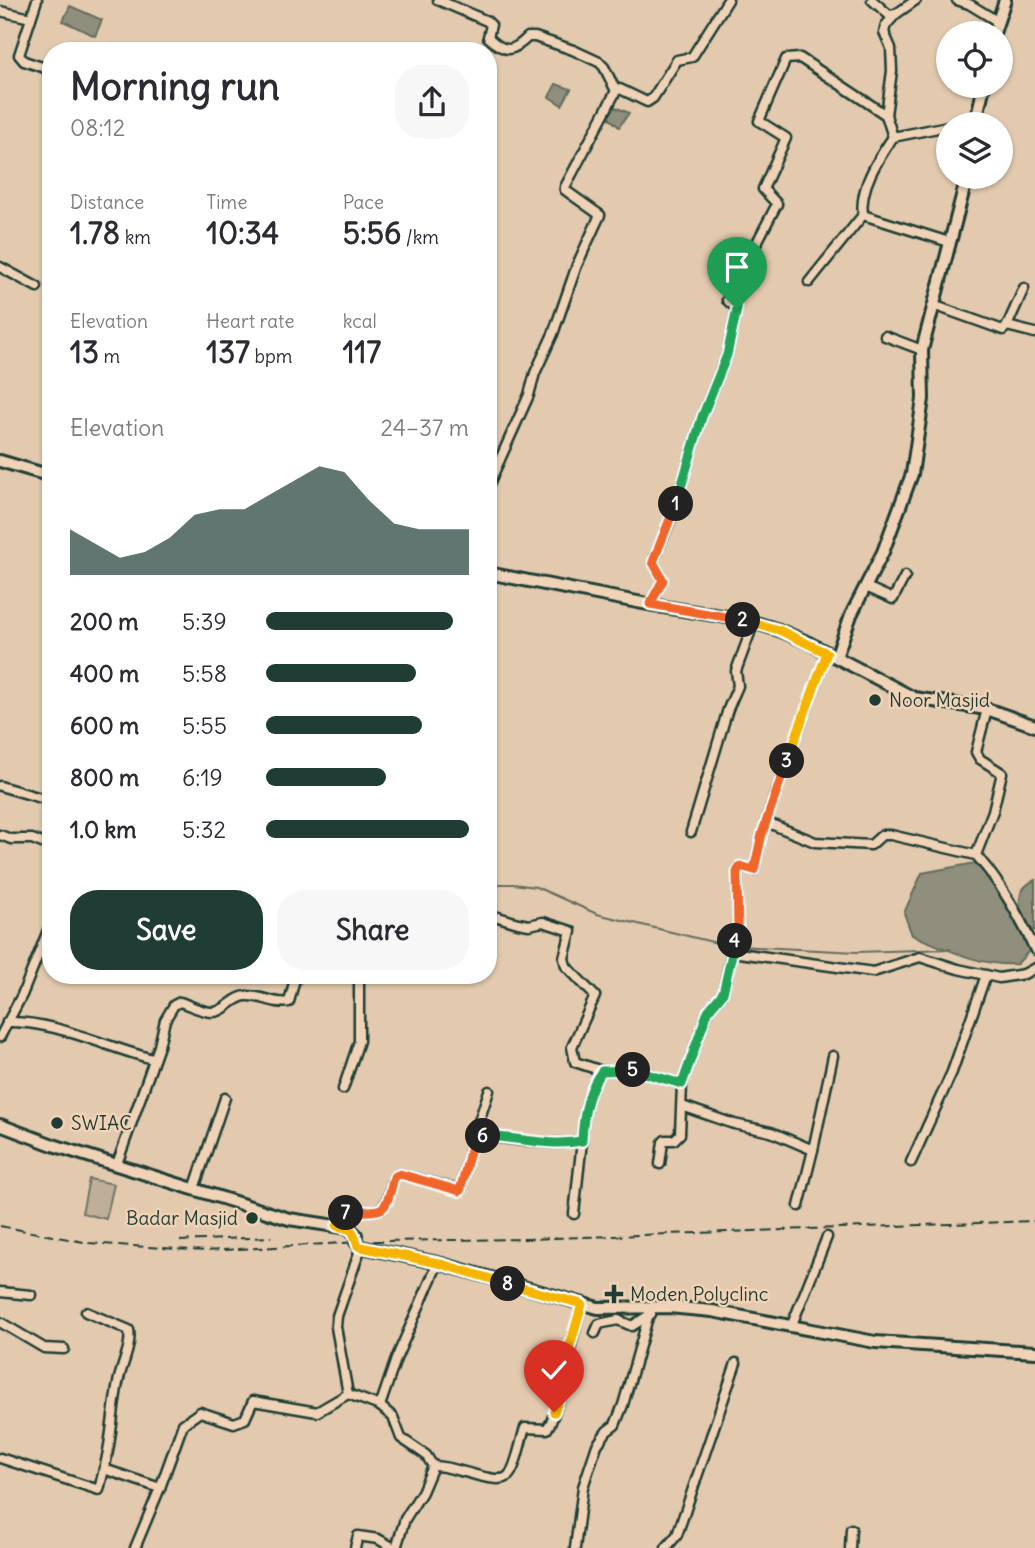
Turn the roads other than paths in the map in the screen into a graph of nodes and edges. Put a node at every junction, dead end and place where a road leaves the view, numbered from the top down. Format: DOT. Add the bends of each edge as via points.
graph roads {
  1 [pos="37,0"];
  2 [pos="435,0"];
  3 [pos="728,0"];
  4 [pos="872,0"];
  5 [pos="916,0"];
  6 [pos="957,0"];
  7 [pos="1004,0"];
  8 [pos="0,11"];
  9 [pos="896,14"];
  10 [pos="31,18"];
  11 [pos="997,21"];
  12 [pos="496,42"];
  13 [pos="497,42"];
  14 [pos="42,67"];
  15 [pos="616,91"];
  16 [pos="886,115"];
  17 [pos="936,128"];
  18 [pos="893,137"];
  19 [pos="964,189"];
  20 [pos="863,215"];
  21 [pos="949,242"];
  22 [pos="0,267"];
  23 [pos="809,282"];
  24 [pos="37,287"];
  25 [pos="1024,288"];
  26 [pos="933,305"];
  27 [pos="1007,327"];
  28 [pos="1035,332"];
  29 [pos="885,337"];
  30 [pos="922,350"];
  31 [pos="0,461"];
  32 [pos="497,466"];
  33 [pos="42,473"];
  34 [pos="497,575"];
  35 [pos="905,576"];
  36 [pos="866,587"];
  37 [pos="650,604"];
  38 [pos="754,622"];
  39 [pos="831,655"];
  40 [pos="987,709"];
  41 [pos="1035,726"];
  42 [pos="0,786"];
  43 [pos="42,799"];
  44 [pos="766,822"];
  45 [pos="691,832"];
  46 [pos="0,835"];
  47 [pos="42,843"];
  48 [pos="976,855"];
  49 [pos="497,916"];
  50 [pos="42,946"];
  51 [pos="733,948"];
  52 [pos="1035,950"];
  53 [pos="1035,968"];
  54 [pos="986,975"];
  55 [pos="294,984"];
  56 [pos="359,984"];
  57 [pos="8,1022"];
  58 [pos="0,1037"];
  59 [pos="834,1056"];
  60 [pos="153,1059"];
  61 [pos="602,1071"];
  62 [pos="682,1084"];
  63 [pos="343,1089"];
  64 [pos="489,1091"];
  65 [pos="225,1098"];
  66 [pos="682,1106"];
  67 [pos="0,1125"];
  68 [pos="474,1136"];
  69 [pos="582,1141"];
  70 [pos="813,1150"];
  71 [pos="911,1162"];
  72 [pos="117,1164"];
  73 [pos="660,1164"];
  74 [pos="194,1189"];
  75 [pos="799,1206"];
  76 [pos="574,1214"];
  77 [pos="337,1226"];
  78 [pos="827,1237"];
  79 [pos="361,1247"];
  80 [pos="438,1263"];
  81 [pos="0,1292"];
  82 [pos="31,1295"];
  83 [pos="582,1304"];
  84 [pos="650,1311"];
  85 [pos="86,1312"];
  86 [pos="0,1322"];
  87 [pos="791,1327"];
  88 [pos="595,1333"];
  89 [pos="64,1349"];
  90 [pos="1035,1352"];
  91 [pos="736,1363"];
  92 [pos="348,1394"];
  93 [pos="380,1406"];
  94 [pos="0,1458"];
  95 [pos="433,1466"];
  96 [pos="104,1469"];
  97 [pos="160,1488"];
  98 [pos="851,1529"];
  99 [pos="135,1548"];
  100 [pos="355,1548"];
  101 [pos="395,1548"];
  102 [pos="575,1548"];
  103 [pos="666,1548"];
  104 [pos="850,1548"];
  1 -- 10 [label="street"];
  2 -- 12 [label="street" via="487,21 491,25 488,37"];
  3 -- 15 [label="street" via="692,57 677,60 653,98 647,102"];
  4 -- 9 [label="street" via="889,15"];
  5 -- 9 [label="street"];
  6 -- 11 [label="street"];
  7 -- 11 [label="main road"];
  8 -- 10 [label="street"];
  9 -- 16 [label="street" via="884,32 891,48 892,71"];
  10 -- 14 [label="street" via="19,55"];
  13 -- 15 [label="street" via="510,50 535,37 589,56 604,67"];
  15 -- 32 [label="street" via="565,187 600,215"];
  16 -- 18 [label="street"];
  16 -- 37 [label="street" via="800,58 786,59 759,121 786,138 763,189 777,204 727,300 737,309 727,355 653,562 663,580"];
  17 -- 18 [label="street"];
  18 -- 20 [label="street" via="867,186 861,203"];
  19 -- 21 [label="main road"];
  20 -- 21 [label="street"];
  20 -- 23 [label="street"];
  21 -- 26 [label="main road"];
  22 -- 24 [label="street"];
  25 -- 27 [label="street"];
  26 -- 27 [label="street" via="1003,330"];
  26 -- 30 [label="main road"];
  27 -- 28 [label="street"];
  29 -- 30 [label="street"];
  30 -- 36 [label="main road" via="923,399 912,474"];
  31 -- 33 [label="main road"];
  34 -- 37 [label="main road"];
  35 -- 36 [label="street" via="894,599"];
  36 -- 39 [label="main road"];
  37 -- 38 [label="main road"];
  38 -- 39 [label="main road"];
  38 -- 45 [label="street"];
  39 -- 40 [label="main road" via="914,698"];
  39 -- 44 [label="street"];
  40 -- 41 [label="main road"];
  40 -- 48 [label="street" via="976,752 1002,773"];
  42 -- 43 [label="street"];
  44 -- 48 [label="street" via="815,842 871,845 882,835 891,835"];
  44 -- 51 [label="street" via="754,870 740,866 737,872 738,934"];
  46 -- 47 [label="street"];
  48 -- 52 [label="street"];
  49 -- 61 [label="street" via="571,931 566,966 595,996 572,1054 575,1062"];
  50 -- 57 [label="street"];
  51 -- 54 [label="street" via="873,972 920,957"];
  51 -- 62 [label="street" via="723,993 708,1011"];
  53 -- 54 [label="street" via="999,978"];
  54 -- 71 [label="street" via="952,1072"];
  55 -- 60 [label="street" via="289,1002 280,1004 244,996 212,1013 180,1002 174,1005"];
  56 -- 63 [label="street" via="359,1041"];
  57 -- 58 [label="street"];
  57 -- 60 [label="street" via="42,1025"];
  59 -- 70 [label="street"];
  60 -- 72 [label="street"];
  61 -- 62 [label="street" via="633,1070"];
  61 -- 69 [label="street" via="586,1105"];
  62 -- 66 [label="street"];
  64 -- 68 [label="street"];
  65 -- 74 [label="street"];
  66 -- 70 [label="street" via="771,1132"];
  66 -- 73 [label="street" via="680,1134 663,1142"];
  67 -- 72 [label="main road"];
  68 -- 69 [label="street" via="550,1145"];
  68 -- 77 [label="street" via="460,1191 400,1174 394,1177 386,1205 380,1210 345,1213"];
  69 -- 76 [label="street"];
  70 -- 75 [label="street"];
  72 -- 74 [label="main road"];
  74 -- 77 [label="main road" via="289,1219"];
  77 -- 79 [label="main road" via="353,1230"];
  78 -- 87 [label="street"];
  79 -- 80 [label="main road"];
  79 -- 92 [label="street" via="336,1327"];
  80 -- 83 [label="main road"];
  80 -- 93 [label="street"];
  81 -- 82 [label="street"];
  83 -- 84 [label="main road"];
  83 -- 95 [label="street" via="569,1349 567,1379 551,1422 547,1429 525,1428 508,1476 501,1480"];
  84 -- 87 [label="main road" via="664,1307 712,1311"];
  84 -- 88 [label="street" via="632,1326 618,1320 599,1324"];
  84 -- 102 [label="street" via="623,1405 615,1425 597,1445 583,1487"];
  85 -- 96 [label="street" via="129,1330 131,1339 118,1382"];
  86 -- 89 [label="street" via="44,1348"];
  87 -- 90 [label="main road" via="875,1342"];
  91 -- 103 [label="street" via="677,1535"];
  92 -- 93 [label="street"];
  92 -- 97 [label="street" via="317,1412 253,1401 245,1419 234,1423 200,1412 183,1424"];
  93 -- 95 [label="street" via="393,1417 401,1438 426,1455"];
  94 -- 96 [label="street" via="99,1490"];
  95 -- 101 [label="street"];
  96 -- 97 [label="street"];
  97 -- 99 [label="street"];
  98 -- 104 [label="street"];
  100 -- 101 [label="street" via="358,1536"];
}
